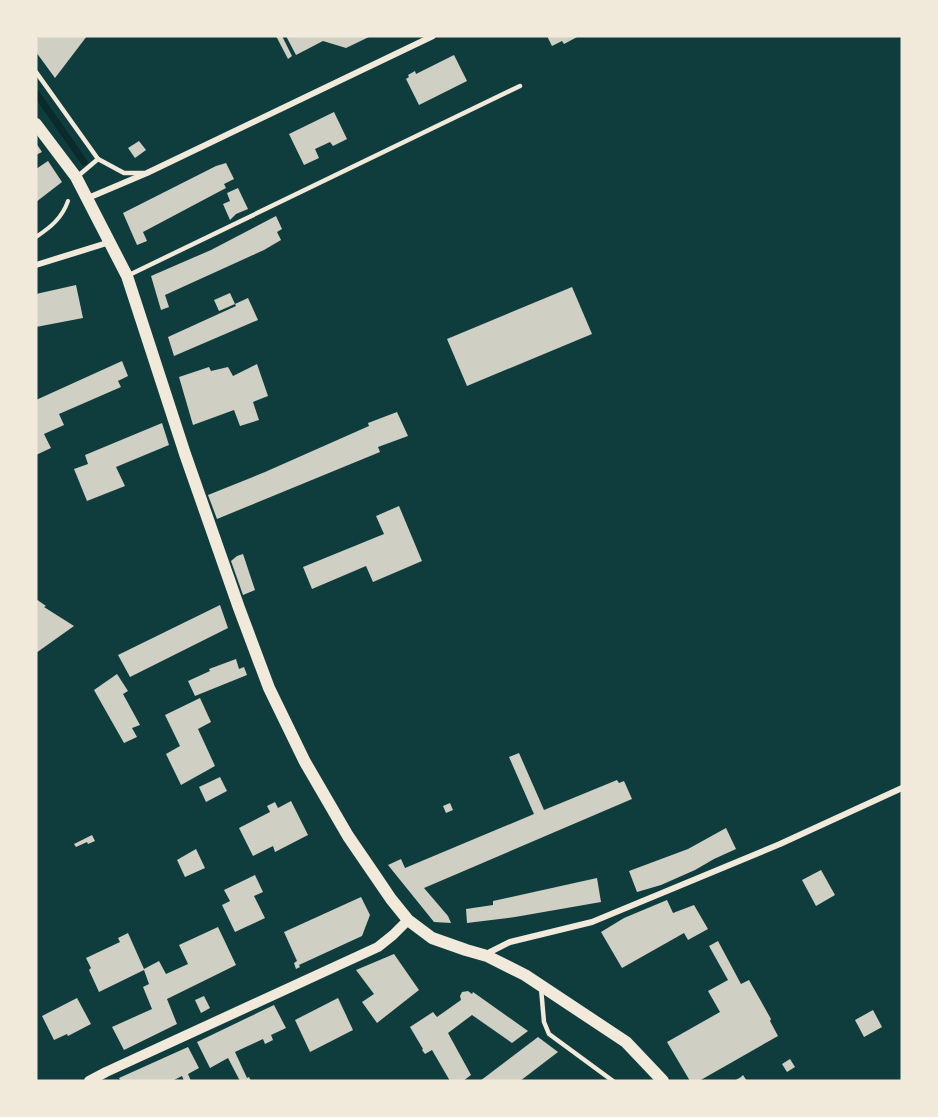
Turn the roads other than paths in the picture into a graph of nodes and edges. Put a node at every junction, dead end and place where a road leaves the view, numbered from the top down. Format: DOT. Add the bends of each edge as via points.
graph roads {
  1 [pos="433,36"];
  2 [pos="36,72"];
  3 [pos="520,86"];
  4 [pos="36,124"];
  5 [pos="98,159"];
  6 [pos="147,173"];
  7 [pos="76,177"];
  8 [pos="88,198"];
  9 [pos="110,242"];
  10 [pos="36,264"];
  11 [pos="127,276"];
  12 [pos="902,788"];
  13 [pos="408,920"];
  14 [pos="487,956"];
  15 [pos="541,985"];
  16 [pos="89,1081"];
  17 [pos="613,1081"];
  18 [pos="663,1081"];
  1 -- 6 [label="street"];
  2 -- 5 [label="lane"];
  3 -- 11 [label="lane"];
  4 -- 7 [label="main road"];
  5 -- 6 [label="lane" via="124,172"];
  5 -- 7 [label="lane"];
  6 -- 8 [label="street"];
  7 -- 8 [label="main road"];
  8 -- 9 [label="main road"];
  9 -- 10 [label="street"];
  9 -- 11 [label="main road"];
  11 -- 13 [label="main road" via="185,454 269,688 305,762 348,836"];
  12 -- 14 [label="street" via="780,844 591,922 510,942"];
  13 -- 14 [label="main road" via="432,938"];
  13 -- 16 [label="street" via="378,947"];
  14 -- 15 [label="main road"];
  15 -- 17 [label="lane" via="544,1022 549,1034"];
  15 -- 18 [label="main road" via="626,1042"];
}
